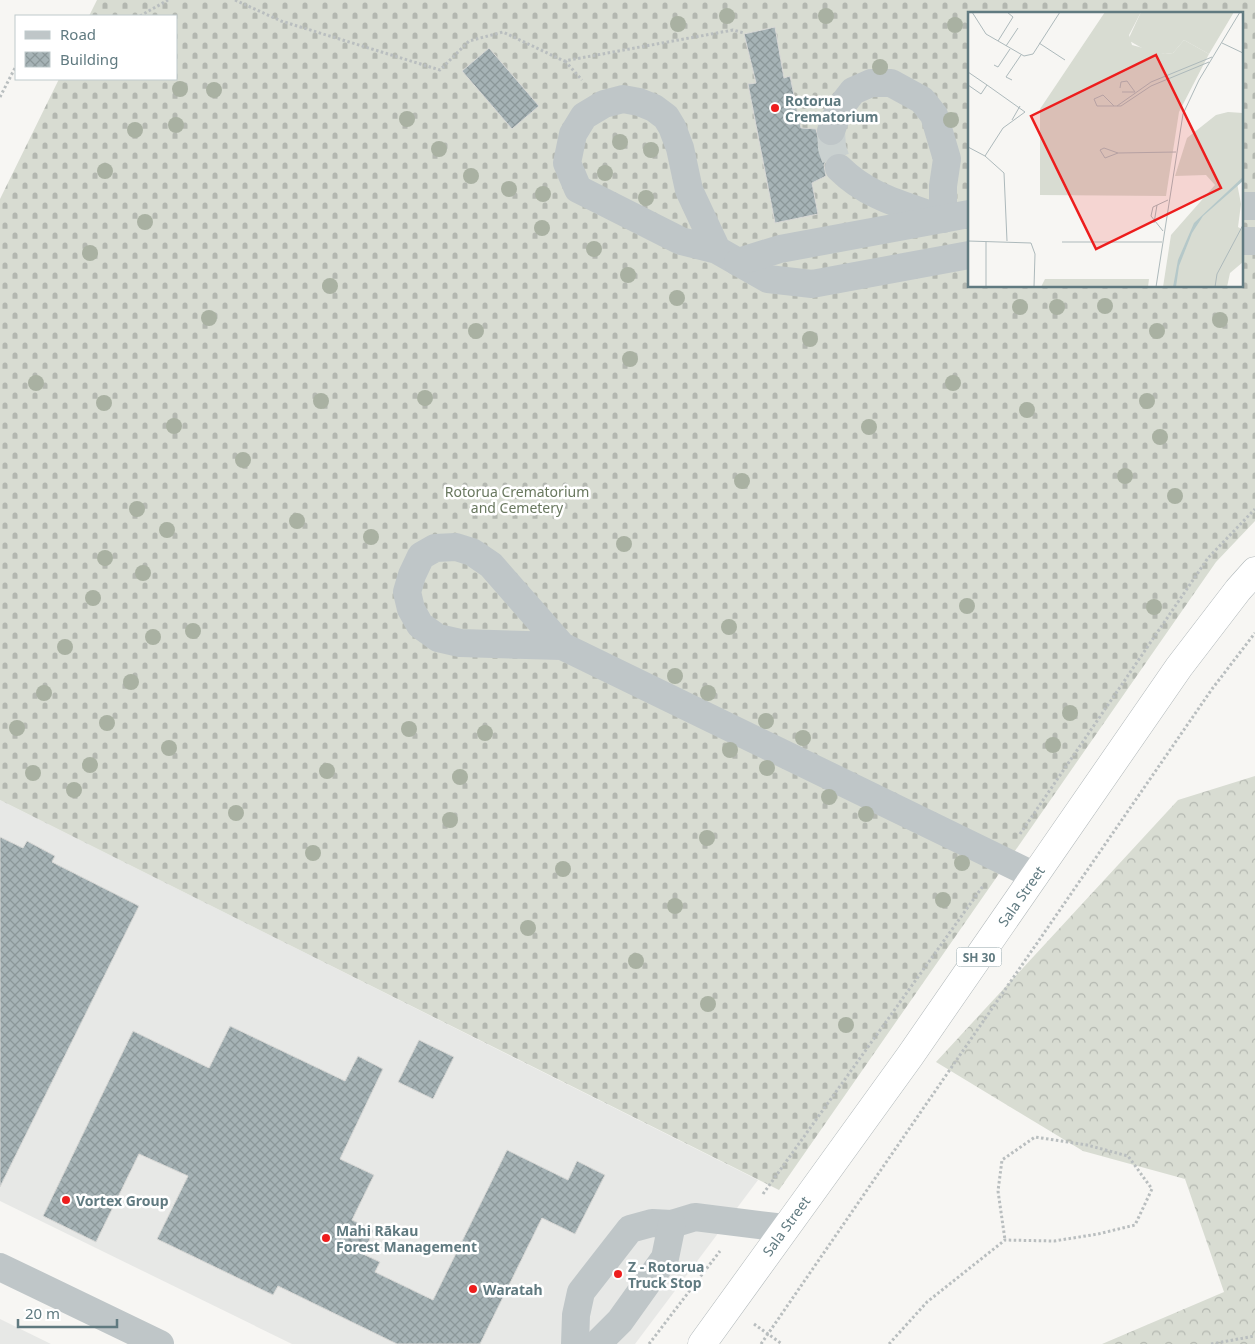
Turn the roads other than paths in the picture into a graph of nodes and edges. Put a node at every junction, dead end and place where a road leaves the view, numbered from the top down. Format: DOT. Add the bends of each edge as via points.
graph roads {
  1 [pos="831,131"];
  2 [pos="840,168"];
  3 [pos="1242,206"];
  4 [pos="1255,206"];
  5 [pos="956,216"];
  6 [pos="1242,241"];
  7 [pos="1255,241"];
  8 [pos="968,255"];
  9 [pos="727,256"];
  10 [pos="1255,571"];
  11 [pos="562,646"];
  12 [pos="1035,876"];
  13 [pos="672,1224"];
  14 [pos="784,1228"];
  15 [pos="0,1267"];
  16 [pos="160,1344"];
  17 [pos="575,1344"];
  18 [pos="597,1344"];
  19 [pos="702,1344"];
  1 -- 5 [label="street" via="839,109 853,91 871,83 891,83 922,100 934,114 947,159 943,186"];
  2 -- 5 [label="street" via="855,184 884,199"];
  3 -- 4 [label="street"];
  5 -- 9 [label="street"];
  6 -- 7 [label="street"];
  8 -- 9 [label="street" via="812,284 768,279"];
  9 -- 9 [label="street" via="681,241 578,189 567,163 573,134 584,116 604,104 623,100 639,102 666,117 680,148 689,190"];
  10 -- 12 [label="highway, Sala Street / SH 30" via="1179,667"];
  11 -- 11 [label="street" via="460,643 438,638 420,625 411,609 407,592 421,556 435,548 456,547 478,556 491,565"];
  11 -- 12 [label="street"];
  12 -- 14 [label="highway, Sala Street / SH 30" via="910,1056"];
  13 -- 14 [label="street" via="695,1217"];
  13 -- 17 [label="street" via="652,1223 630,1229 581,1292"];
  13 -- 18 [label="street" via="665,1258 620,1321"];
  14 -- 19 [label="highway, Sala Street / SH 30"];
  15 -- 16 [label="street"];
}
